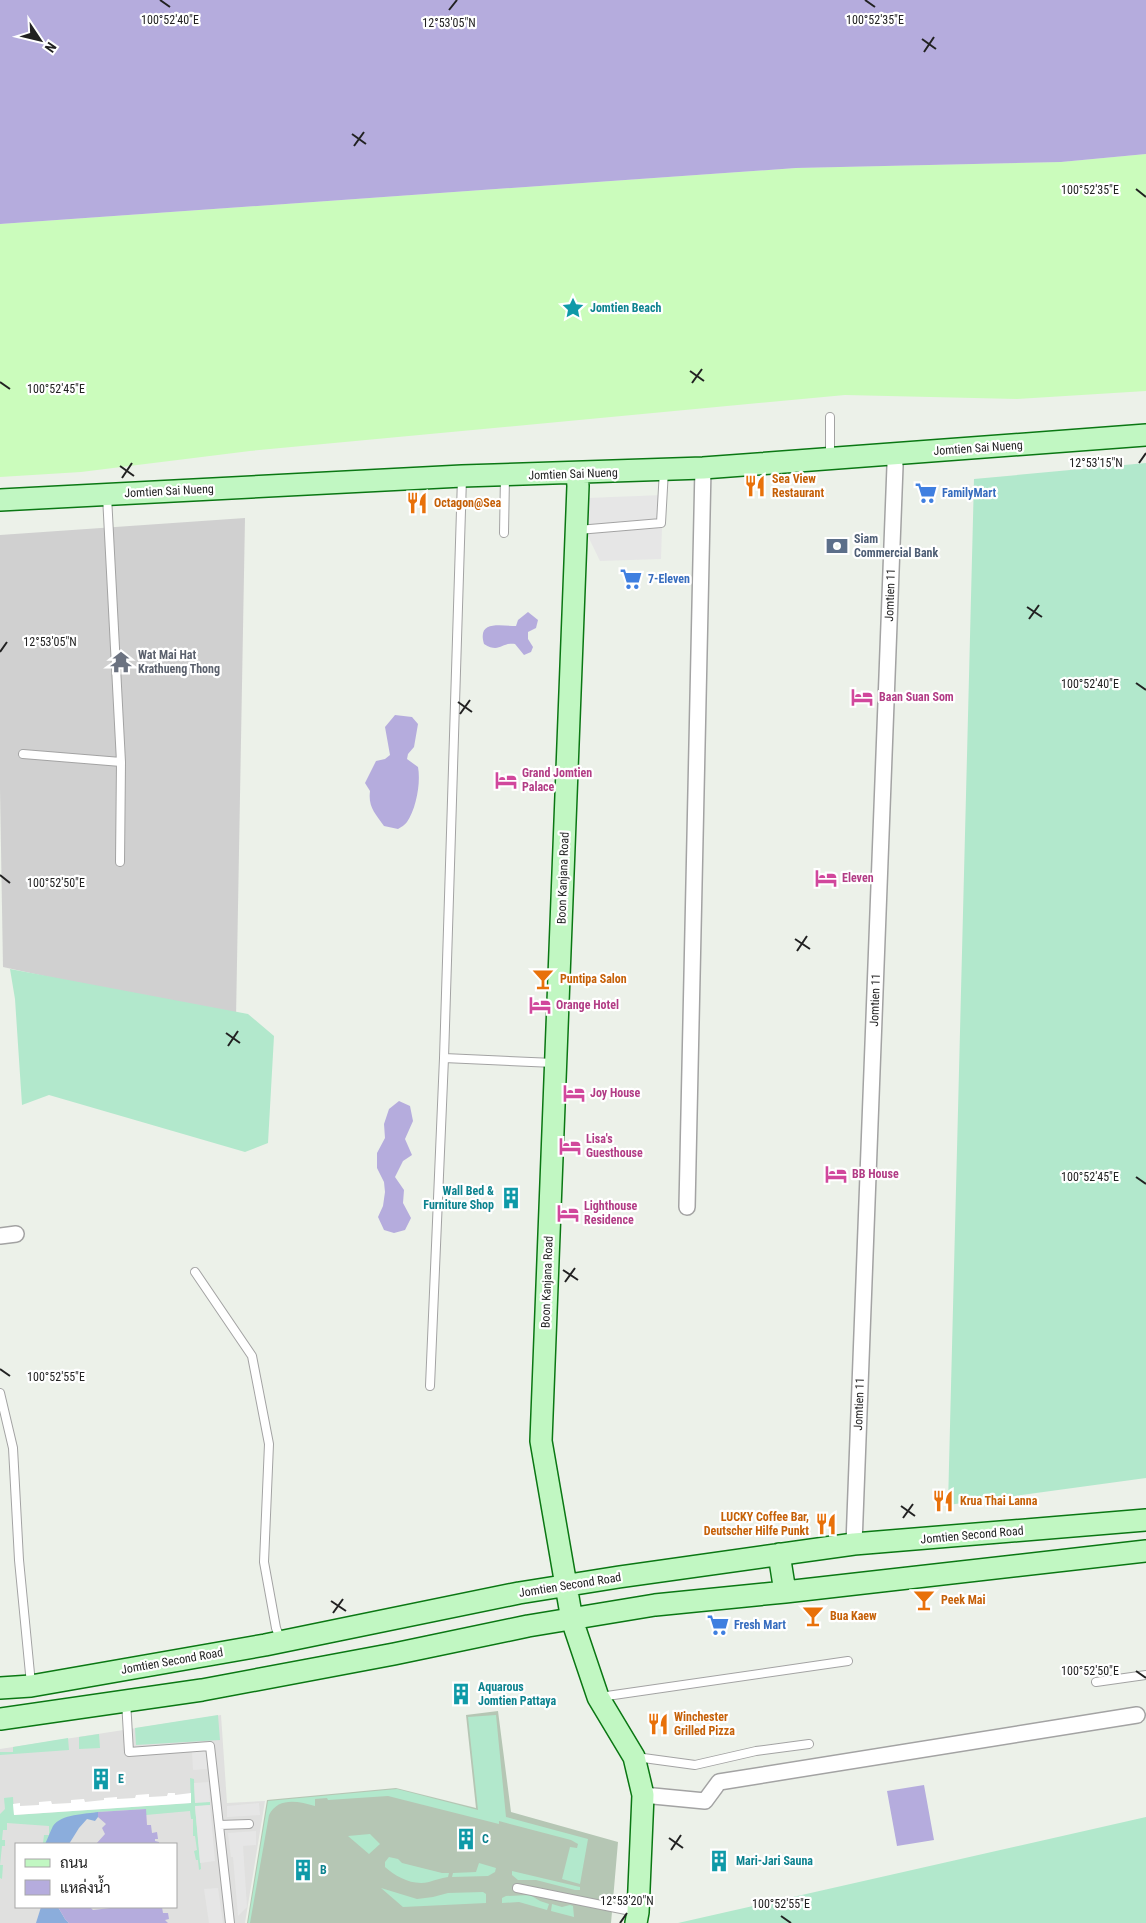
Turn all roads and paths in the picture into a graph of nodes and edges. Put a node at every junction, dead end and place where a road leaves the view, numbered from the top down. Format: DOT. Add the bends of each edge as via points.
graph roads {
  1 [pos="830,417"];
  2 [pos="1146,435"];
  3 [pos="894,455"];
  4 [pos="830,460"];
  5 [pos="703,468"];
  6 [pos="664,470"];
  7 [pos="577,474"];
  8 [pos="462,476"];
  9 [pos="505,476"];
  10 [pos="106,494"];
  11 [pos="0,500"];
  12 [pos="576,530"];
  13 [pos="504,533"];
  14 [pos="23,754"];
  15 [pos="121,762"];
  16 [pos="120,862"];
  17 [pos="444,1058"];
  18 [pos="556,1063"];
  19 [pos="687,1207"];
  20 [pos="16,1234"];
  21 [pos="0,1236"];
  22 [pos="195,1272"];
  23 [pos="430,1386"];
  24 [pos="0,1393"];
  25 [pos="1146,1520"];
  26 [pos="854,1544"];
  27 [pos="1146,1551"];
  28 [pos="780,1554"];
  29 [pos="566,1586"];
  30 [pos="785,1592"];
  31 [pos="572,1620"];
  32 [pos="282,1642"];
  33 [pos="848,1660"];
  34 [pos="1146,1675"];
  35 [pos="1096,1682"];
  36 [pos="31,1686"];
  37 [pos="0,1688"];
  38 [pos="598,1697"];
  39 [pos="126,1701"];
  40 [pos="1137,1715"];
  41 [pos="0,1719"];
  42 [pos="809,1744"];
  43 [pos="634,1757"];
  44 [pos="643,1795"];
  45 [pos="250,1824"];
  46 [pos="219,1825"];
  47 [pos="517,1888"];
  48 [pos="637,1918"];
  49 [pos="230,1923"];
  1 -- 4 [label="lane"];
  2 -- 3 [label="street, Jomtien Sai Nueng"];
  3 -- 4 [label="street, Jomtien Sai Nueng"];
  3 -- 26 [label="street, Jomtien 11"];
  4 -- 5 [label="street, Jomtien Sai Nueng"];
  5 -- 6 [label="street, Jomtien Sai Nueng"];
  5 -- 19 [label="street"];
  6 -- 7 [label="street, Jomtien Sai Nueng"];
  6 -- 12 [label="lane" via="661,523"];
  7 -- 9 [label="street, Jomtien Sai Nueng"];
  7 -- 12 [label="street, Boon Kanjana Road"];
  8 -- 9 [label="street, Jomtien Sai Nueng"];
  8 -- 10 [label="street, Jomtien Sai Nueng"];
  8 -- 17 [label="lane"];
  9 -- 13 [label="lane"];
  10 -- 11 [label="street, Jomtien Sai Nueng"];
  10 -- 15 [label="lane"];
  12 -- 18 [label="street, Boon Kanjana Road"];
  14 -- 15 [label="lane"];
  15 -- 16 [label="lane"];
  17 -- 18 [label="lane"];
  17 -- 23 [label="lane"];
  18 -- 29 [label="street, Boon Kanjana Road" via="541,1441"];
  20 -- 21 [label="street"];
  22 -- 32 [label="lane" via="252,1356 269,1444 264,1562 276,1628"];
  24 -- 36 [label="lane" via="13,1448"];
  25 -- 26 [label="street, Jomtien Second Road"];
  26 -- 28 [label="street, Jomtien Second Road"];
  27 -- 30 [label="street"];
  28 -- 29 [label="street, Jomtien Second Road"];
  28 -- 30 [label="street"];
  29 -- 31 [label="street, Boon Kanjana Road"];
  29 -- 32 [label="street, Jomtien Second Road"];
  30 -- 31 [label="street" via="655,1605"];
  31 -- 38 [label="street, Boon Kanjana Road"];
  31 -- 39 [label="street" via="202,1690"];
  32 -- 36 [label="street, Jomtien Second Road"];
  33 -- 38 [label="lane"];
  34 -- 35 [label="lane"];
  36 -- 37 [label="street, Jomtien Second Road"];
  38 -- 43 [label="street, Boon Kanjana Road"];
  39 -- 41 [label="street"];
  39 -- 46 [label="lane" via="129,1752 210,1746"];
  40 -- 44 [label="street" via="719,1782 705,1801"];
  42 -- 43 [label="lane" via="695,1765"];
  43 -- 44 [label="street, Boon Kanjana Road"];
  44 -- 48 [label="street, Boon Kanjana Road"];
  45 -- 46 [label="lane"];
  46 -- 49 [label="lane"];
  47 -- 48 [label="lane"];
}
